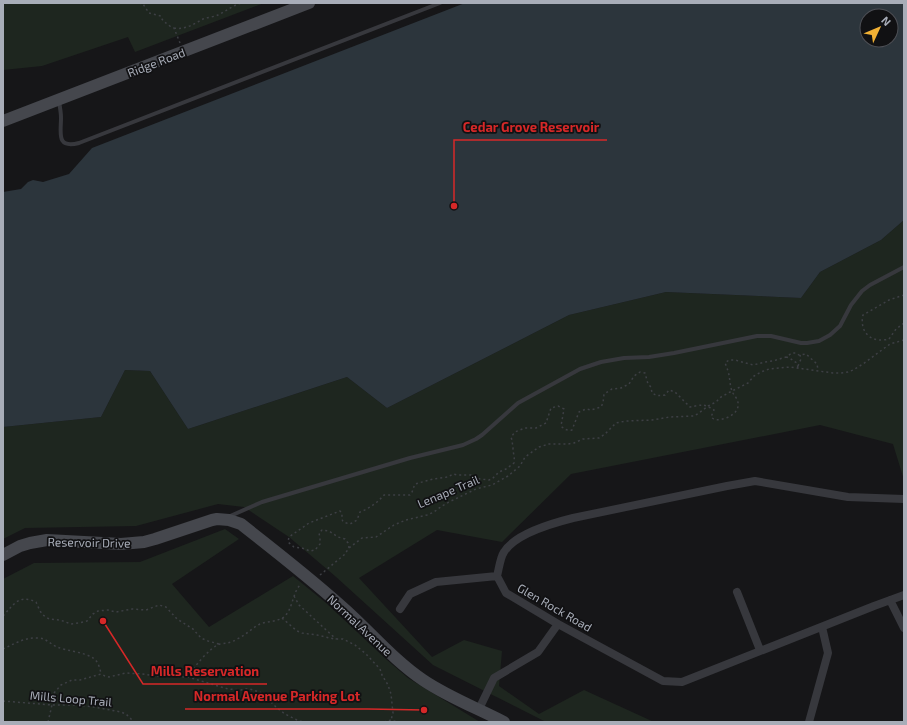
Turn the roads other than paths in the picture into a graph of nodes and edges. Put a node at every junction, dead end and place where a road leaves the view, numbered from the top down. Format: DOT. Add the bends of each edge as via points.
graph roads {
  1 [pos="309,3"];
  2 [pos="440,3"];
  3 [pos="58,100"];
  4 [pos="3,121"];
  5 [pos="904,267"];
  6 [pos="904,499"];
  7 [pos="223,519"];
  8 [pos="3,555"];
  9 [pos="497,576"];
  10 [pos="737,592"];
  11 [pos="904,596"];
  12 [pos="890,600"];
  13 [pos="400,609"];
  14 [pos="558,624"];
  15 [pos="822,626"];
  16 [pos="904,628"];
  17 [pos="760,650"];
  18 [pos="479,709"];
  19 [pos="504,722"];
  20 [pos="809,722"];
  1 -- 3 [label="street, Ridge Road"];
  2 -- 3 [label="lane" via="72,145 66,144 61,137"];
  3 -- 4 [label="street, Ridge Road"];
  5 -- 7 [label="lane" via="862,291 840,326 819,341 801,342 757,336 674,353 601,362 580,369 518,403 482,435 470,442 262,502"];
  6 -- 9 [label="street" via="848,497 756,481 727,486 549,524 512,543 503,552"];
  7 -- 8 [label="street, Reservoir Drive" via="212,520 144,542 121,544 47,540 25,545"];
  7 -- 18 [label="street, Normal Avenue" via="241,524 310,579 402,664 422,679"];
  9 -- 13 [label="street" via="436,582 410,594"];
  9 -- 14 [label="street, Glen Rock Road" via="506,593"];
  10 -- 17 [label="street"];
  11 -- 12 [label="street, Glen Rock Road"];
  12 -- 15 [label="street, Glen Rock Road"];
  12 -- 16 [label="street"];
  14 -- 17 [label="street, Glen Rock Road" via="663,681 682,682"];
  14 -- 18 [label="street" via="538,652 494,678"];
  15 -- 17 [label="street, Glen Rock Road"];
  15 -- 20 [label="street" via="828,652"];
  18 -- 19 [label="street, Normal Avenue"];
}
